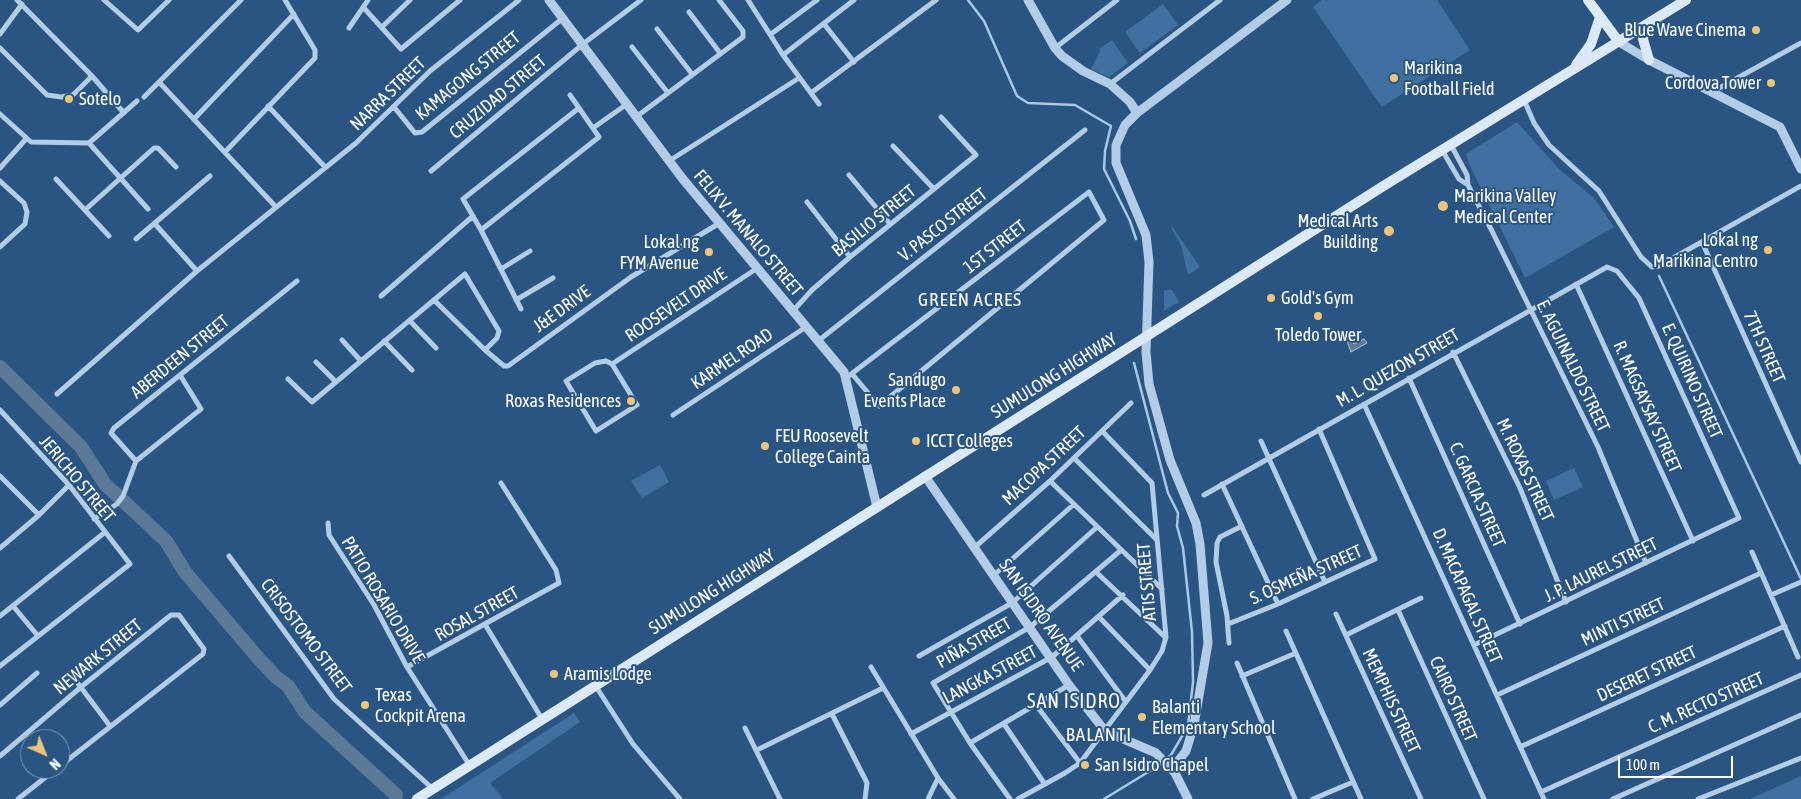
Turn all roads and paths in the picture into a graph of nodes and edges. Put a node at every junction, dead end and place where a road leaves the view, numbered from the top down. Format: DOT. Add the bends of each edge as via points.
graph roads {
  1 [pos="104,0"];
  2 [pos="169,0"];
  3 [pos="241,0"];
  4 [pos="285,0"];
  5 [pos="368,0"];
  6 [pos="410,0"];
  7 [pos="460,0"];
  8 [pos="519,0"];
  9 [pos="549,0"];
  10 [pos="642,0"];
  11 [pos="719,0"];
  12 [pos="748,0"];
  13 [pos="816,0"];
  14 [pos="854,0"];
  15 [pos="936,0"];
  16 [pos="1028,0"];
  17 [pos="1117,0"];
  18 [pos="1220,0"];
  19 [pos="1287,0"];
  20 [pos="1588,0"];
  21 [pos="1686,0"];
  22 [pos="19,2"];
  23 [pos="363,6"];
  24 [pos="689,12"];
  25 [pos="294,14"];
  26 [pos="1600,17"];
  27 [pos="563,18"];
  28 [pos="824,24"];
  29 [pos="382,27"];
  30 [pos="1644,27"];
  31 [pos="349,28"];
  32 [pos="657,29"];
  33 [pos="0,34"];
  34 [pos="771,34"];
  35 [pos="1619,42"];
  36 [pos="583,44"];
  37 [pos="1801,44"];
  38 [pos="632,47"];
  39 [pos="0,48"];
  40 [pos="1054,48"];
  41 [pos="720,53"];
  42 [pos="783,55"];
  43 [pos="1649,60"];
  44 [pos="854,62"];
  45 [pos="1568,73"];
  46 [pos="692,74"];
  47 [pos="92,76"];
  48 [pos="799,78"];
  49 [pos="159,82"];
  50 [pos="1110,84"];
  51 [pos="668,92"];
  52 [pos="1712,92"];
  53 [pos="811,93"];
  54 [pos="570,95"];
  55 [pos="144,96"];
  56 [pos="1524,100"];
  57 [pos="137,101"];
  58 [pos="627,104"];
  59 [pos="819,104"];
  60 [pos="268,106"];
  61 [pos="394,107"];
  62 [pos="579,108"];
  63 [pos="124,113"];
  64 [pos="1138,113"];
  65 [pos="0,114"];
  66 [pos="636,117"];
  67 [pos="941,117"];
  68 [pos="194,119"];
  69 [pos="593,128"];
  70 [pos="1085,130"];
  71 [pos="26,139"];
  72 [pos="89,143"];
  73 [pos="893,146"];
  74 [pos="1446,147"];
  75 [pos="225,152"];
  76 [pos="669,161"];
  77 [pos="176,167"];
  78 [pos="325,167"];
  79 [pos="0,168"];
  80 [pos="1801,169"];
  81 [pos="431,171"];
  82 [pos="849,175"];
  83 [pos="210,176"];
  84 [pos="120,178"];
  85 [pos="56,179"];
  86 [pos="0,181"];
  87 [pos="1468,185"];
  88 [pos="1801,186"];
  89 [pos="934,189"];
  90 [pos="807,202"];
  91 [pos="275,206"];
  92 [pos="148,209"];
  93 [pos="85,210"];
  94 [pos="473,216"];
  95 [pos="155,224"];
  96 [pos="718,224"];
  97 [pos="890,224"];
  98 [pos="482,230"];
  99 [pos="109,236"];
  100 [pos="136,239"];
  101 [pos="1702,242"];
  102 [pos="0,246"];
  103 [pos="530,251"];
  104 [pos="850,257"];
  105 [pos="1607,267"];
  106 [pos="501,269"];
  107 [pos="756,269"];
  108 [pos="197,271"];
  109 [pos="553,278"];
  110 [pos="297,281"];
  111 [pos="1576,284"];
  112 [pos="381,296"];
  113 [pos="516,300"];
  114 [pos="435,301"];
  115 [pos="521,308"];
  116 [pos="1530,310"];
  117 [pos="792,312"];
  118 [pos="410,321"];
  119 [pos="806,327"];
  120 [pos="1144,338"];
  121 [pos="342,340"];
  122 [pos="384,341"];
  123 [pos="818,341"];
  124 [pos="436,348"];
  125 [pos="485,350"];
  126 [pos="1453,352"];
  127 [pos="360,360"];
  128 [pos="316,362"];
  129 [pos="612,364"];
  130 [pos="412,370"];
  131 [pos="180,375"];
  132 [pos="849,376"];
  133 [pos="1409,378"];
  134 [pos="288,379"];
  135 [pos="335,381"];
  136 [pos="57,394"];
  137 [pos="1131,403"];
  138 [pos="1364,404"];
  139 [pos="0,410"];
  140 [pos="672,415"];
  141 [pos="1319,429"];
  142 [pos="1102,431"];
  143 [pos="1261,441"];
  144 [pos="1799,452"];
  145 [pos="1074,458"];
  146 [pos="1268,459"];
  147 [pos="136,461"];
  148 [pos="1801,462"];
  149 [pos="925,476"];
  150 [pos="1,478"];
  151 [pos="1050,482"];
  152 [pos="501,483"];
  153 [pos="1222,484"];
  154 [pos="69,486"];
  155 [pos="1204,494"];
  156 [pos="1073,505"];
  157 [pos="877,507"];
  158 [pos="38,516"];
  159 [pos="1739,518"];
  160 [pos="94,519"];
  161 [pos="328,523"];
  162 [pos="1242,526"];
  163 [pos="1096,528"];
  164 [pos="104,533"];
  165 [pos="1157,539"];
  166 [pos="1693,541"];
  167 [pos="974,547"];
  168 [pos="0,548"];
  169 [pos="1120,551"];
  170 [pos="1752,552"];
  171 [pos="229,556"];
  172 [pos="1646,563"];
  173 [pos="1096,572"];
  174 [pos="1761,573"];
  175 [pos="994,576"];
  176 [pos="1325,582"];
  177 [pos="1800,582"];
  178 [pos="1162,590"];
  179 [pos="1122,595"];
  180 [pos="1771,595"];
  181 [pos="1421,598"];
  182 [pos="1566,602"];
  183 [pos="1012,603"];
  184 [pos="1278,604"];
  185 [pos="13,606"];
  186 [pos="1398,610"];
  187 [pos="1336,614"];
  188 [pos="0,616"];
  189 [pos="1099,617"];
  190 [pos="1228,624"];
  191 [pos="1520,624"];
  192 [pos="486,626"];
  193 [pos="1784,626"];
  194 [pos="1030,627"];
  195 [pos="1286,631"];
  196 [pos="1346,635"];
  197 [pos="38,636"];
  198 [pos="1077,636"];
  199 [pos="1166,637"];
  200 [pos="1228,643"];
  201 [pos="1474,645"];
  202 [pos="1296,653"];
  203 [pos="918,656"];
  204 [pos="1798,657"];
  205 [pos="1052,658"];
  206 [pos="1237,663"];
  207 [pos="0,666"];
  208 [pos="871,667"];
  209 [pos="407,668"];
  210 [pos="1150,670"];
  211 [pos="37,673"];
  212 [pos="70,674"];
  213 [pos="1801,675"];
  214 [pos="1242,676"];
  215 [pos="595,685"];
  216 [pos="1070,685"];
  217 [pos="81,687"];
  218 [pos="883,688"];
  219 [pos="1496,695"];
  220 [pos="1126,702"];
  221 [pos="0,705"];
  222 [pos="1036,705"];
  223 [pos="950,713"];
  224 [pos="832,714"];
  225 [pos="1801,715"];
  226 [pos="542,720"];
  227 [pos="1004,724"];
  228 [pos="110,726"];
  229 [pos="746,728"];
  230 [pos="1105,731"];
  231 [pos="911,734"];
  232 [pos="970,743"];
  233 [pos="1520,747"];
  234 [pos="757,750"];
  235 [pos="0,756"];
  236 [pos="70,758"];
  237 [pos="1801,758"];
  238 [pos="1080,762"];
  239 [pos="1166,763"];
  240 [pos="470,766"];
  241 [pos="938,778"];
  242 [pos="43,779"];
  243 [pos="1353,782"];
  244 [pos="1044,784"];
  245 [pos="433,789"];
  246 [pos="1541,792"];
  247 [pos="18,799"];
  248 [pos="417,799"];
  249 [pos="680,799"];
  250 [pos="780,799"];
  251 [pos="864,799"];
  252 [pos="928,799"];
  253 [pos="954,799"];
  254 [pos="1010,799"];
  255 [pos="1018,799"];
  256 [pos="1188,799"];
  257 [pos="1295,799"];
  258 [pos="1313,799"];
  259 [pos="1361,799"];
  260 [pos="1421,799"];
  261 [pos="1484,799"];
  262 [pos="1544,799"];
  263 [pos="1613,799"];
  264 [pos="1698,799"];
  1 -- 2 [label="street" via="138,30"];
  3 -- 49 [label="street"];
  4 -- 25 [label="street"];
  5 -- 23 [label="street"];
  6 -- 29 [label="street"];
  7 -- 29 [label="street" via="401,49"];
  8 -- 61 [label="street, NARRA STREET" via="430,71"];
  9 -- 27 [label="street, FELIX V. MANALO STREET"];
  10 -- 36 [label="street, CRUZIDAD STREET"];
  11 -- 41 [label="street" via="743,31 743,37"];
  12 -- 34 [label="street"];
  13 -- 34 [label="street"];
  14 -- 28 [label="street"];
  15 -- 44 [label="street"];
  16 -- 40 [label="street"];
  17 -- 40 [label="street"];
  18 -- 50 [label="street"];
  19 -- 64 [label="street"];
  20 -- 26 [label="main road"];
  21 -- 30 [label="main road, SUMULONG HIGHWAY"];
  22 -- 33 [label="street"];
  22 -- 47 [label="street"];
  23 -- 29 [label="street"];
  23 -- 31 [label="street"];
  24 -- 41 [label="street"];
  25 -- 60 [label="street" via="315,50 315,58"];
  25 -- 68 [label="street"];
  26 -- 35 [label="main road"];
  26 -- 45 [label="main road" via="1591,44"];
  27 -- 36 [label="street, FELIX V. MANALO STREET"];
  27 -- 61 [label="street, KAMAGONG STREET" via="422,132 415,133"];
  28 -- 42 [label="street"];
  28 -- 44 [label="street"];
  30 -- 35 [label="main road, SUMULONG HIGHWAY"];
  30 -- 43 [label="main road" via="1643,39"];
  32 -- 46 [label="street"];
  34 -- 42 [label="street"];
  35 -- 43 [label="street"];
  35 -- 45 [label="main road, SUMULONG HIGHWAY"];
  36 -- 58 [label="street, FELIX V. MANALO STREET"];
  36 -- 81 [label="street, CRUZIDAD STREET"];
  37 -- 52 [label="street"];
  38 -- 51 [label="street"];
  39 -- 47 [label="street" via="48,95 73,95"];
  40 -- 50 [label="street" via="1083,71"];
  41 -- 46 [label="street"];
  42 -- 48 [label="street"];
  43 -- 52 [label="street"];
  44 -- 53 [label="street"];
  45 -- 56 [label="main road, SUMULONG HIGHWAY"];
  46 -- 51 [label="street"];
  47 -- 63 [label="street"];
  48 -- 53 [label="street"];
  48 -- 76 [label="street"];
  49 -- 55 [label="street"];
  49 -- 68 [label="street"];
  50 -- 64 [label="street"];
  51 -- 66 [label="street"];
  52 -- 80 [label="street" via="1780,127"];
  53 -- 59 [label="street"];
  54 -- 62 [label="street"];
  56 -- 74 [label="main road, SUMULONG HIGHWAY"];
  56 -- 101 [label="street" via="1541,134 1599,191 1646,263 1652,267"];
  57 -- 63 [label="street"];
  58 -- 66 [label="street, FELIX V. MANALO STREET"];
  58 -- 69 [label="street"];
  60 -- 75 [label="street"];
  60 -- 78 [label="street"];
  61 -- 78 [label="street, NARRA STREET"];
  62 -- 69 [label="street"];
  62 -- 94 [label="street" via="463,199"];
  63 -- 72 [label="street"];
  64 -- 120 [label="street" via="1119,134 1116,163 1146,235 1149,262"];
  65 -- 71 [label="street"];
  66 -- 76 [label="street, FELIX V. MANALO STREET"];
  67 -- 89 [label="street, BASILIO STREET" via="976,155"];
  68 -- 75 [label="street"];
  69 -- 98 [label="street" via="599,137"];
  70 -- 123 [label="street, V. PASCO STREET"];
  71 -- 72 [label="street" via="31,142"];
  71 -- 79 [label="street"];
  72 -- 84 [label="street"];
  73 -- 89 [label="street"];
  74 -- 87 [label="street, E. AGUINALDO STREET" via="1467,175"];
  74 -- 87 [label="street, E. AGUINALDO STREET" via="1459,179"];
  74 -- 120 [label="main road, SUMULONG HIGHWAY"];
  75 -- 91 [label="street"];
  76 -- 96 [label="street, FELIX V. MANALO STREET"];
  77 -- 84 [label="street" via="156,147"];
  78 -- 91 [label="street, NARRA STREET"];
  82 -- 97 [label="street"];
  83 -- 95 [label="street"];
  84 -- 92 [label="street"];
  84 -- 93 [label="street"];
  85 -- 93 [label="street"];
  86 -- 102 [label="street" via="24,204 27,212 25,224"];
  87 -- 116 [label="street, E. AGUINALDO STREET"];
  88 -- 101 [label="street"];
  89 -- 97 [label="street, BASILIO STREET"];
  90 -- 104 [label="street"];
  91 -- 108 [label="street, NARRA STREET"];
  93 -- 99 [label="street"];
  94 -- 98 [label="street"];
  94 -- 112 [label="street"];
  95 -- 100 [label="street"];
  95 -- 108 [label="street"];
  96 -- 107 [label="street, FELIX V. MANALO STREET"];
  96 -- 125 [label="street, J&E DRIVE" via="631,277 508,366"];
  97 -- 104 [label="street, BASILIO STREET"];
  98 -- 106 [label="street"];
  101 -- 144 [label="street, 7TH STREET"];
  103 -- 106 [label="street"];
  104 -- 117 [label="street, BASILIO STREET"];
  105 -- 111 [label="street, M. L. QUEZON STREET"];
  105 -- 159 [label="street, E. QUIRINO STREET" via="1616,271 1639,298"];
  106 -- 113 [label="street"];
  107 -- 117 [label="street, FELIX V. MANALO STREET"];
  107 -- 129 [label="street, ROOSEVELT DRIVE"];
  108 -- 136 [label="street, NARRA STREET"];
  109 -- 113 [label="street"];
  110 -- 131 [label="street, ABERDEEN STREET"];
  111 -- 116 [label="street, M. L. QUEZON STREET"];
  111 -- 166 [label="street, R. MAGSAYSAY STREET"];
  113 -- 115 [label="street"];
  114 -- 118 [label="street"];
  114 -- 125 [label="street, J&E DRIVE"];
  114 -- 125 [label="street" via="463,274 467,275 499,331 497,338"];
  116 -- 126 [label="street, M. L. QUEZON STREET"];
  116 -- 172 [label="street, E. AGUINALDO STREET" via="1598,447"];
  117 -- 119 [label="street, FELIX V. MANALO STREET"];
  118 -- 122 [label="street"];
  118 -- 124 [label="street"];
  119 -- 123 [label="street, FELIX V. MANALO STREET"];
  119 -- 140 [label="street, KARMEL ROAD"];
  120 -- 149 [label="main road, SUMULONG HIGHWAY"];
  120 -- 239 [label="street" via="1148,384 1170,460 1196,523 1208,644 1194,725 1186,751"];
  121 -- 127 [label="street"];
  122 -- 127 [label="street"];
  122 -- 130 [label="street"];
  123 -- 132 [label="street, FELIX V. MANALO STREET"];
  126 -- 133 [label="street, M. L. QUEZON STREET"];
  126 -- 182 [label="street, M. ROXAS STREET" via="1520,488"];
  127 -- 135 [label="street"];
  128 -- 135 [label="street"];
  129 -- 129 [label="street, ROOSEVELT DRIVE" via="606,361 595,363 566,381 596,431 637,405"];
  131 -- 147 [label="street" via="201,409"];
  131 -- 147 [label="street, ABERDEEN STREET" via="112,430 111,433"];
  132 -- 132 [label="street, 1ST STREET" via="1088,192 1104,220 879,406"];
  132 -- 157 [label="street, FELIX V. MANALO STREET"];
  133 -- 138 [label="street, M. L. QUEZON STREET"];
  133 -- 191 [label="street, C. GARCIA STREET"];
  134 -- 135 [label="street" via="312,402"];
  137 -- 142 [label="street, MACOPA STREET"];
  138 -- 141 [label="street, M. L. QUEZON STREET"];
  138 -- 201 [label="street, D. MACAPAGAL STREET"];
  139 -- 154 [label="street, JERICHO STREET"];
  141 -- 146 [label="street, M. L. QUEZON STREET"];
  141 -- 176 [label="street, S. OSMEÑA STREET" via="1375,559"];
  142 -- 145 [label="street, MACOPA STREET"];
  142 -- 165 [label="street, ATIS STREET" via="1152,483"];
  143 -- 146 [label="street"];
  144 -- 148 [label="street, 7TH STREET"];
  145 -- 151 [label="street, MACOPA STREET"];
  145 -- 165 [label="street"];
  146 -- 153 [label="street, M. L. QUEZON STREET"];
  146 -- 176 [label="street"];
  147 -- 160 [label="street" via="123,496"];
  149 -- 157 [label="main road, SUMULONG HIGHWAY"];
  149 -- 167 [label="street, SAN ISIDRO AVENUE"];
  150 -- 158 [label="street"];
  151 -- 156 [label="street"];
  151 -- 167 [label="street, MACOPA STREET"];
  152 -- 192 [label="street, ROSAL STREET" via="560,578 559,583"];
  153 -- 155 [label="street, M. L. QUEZON STREET"];
  153 -- 162 [label="street"];
  154 -- 158 [label="street"];
  154 -- 160 [label="street, JERICHO STREET"];
  156 -- 163 [label="street"];
  156 -- 175 [label="street"];
  157 -- 215 [label="main road, SUMULONG HIGHWAY"];
  158 -- 168 [label="street"];
  159 -- 166 [label="street, J. P. LAUREL STREET"];
  160 -- 164 [label="street, JERICHO STREET"];
  161 -- 209 [label="street, PATIO ROSARIO DRIVE" via="328,535 374,605"];
  162 -- 184 [label="street"];
  162 -- 190 [label="street" via="1220,537 1217,543 1216,562"];
  163 -- 169 [label="street"];
  163 -- 183 [label="street"];
  164 -- 185 [label="street"];
  164 -- 197 [label="street, JERICHO STREET" via="129,561 129,566"];
  165 -- 178 [label="street, ATIS STREET"];
  166 -- 172 [label="street, J. P. LAUREL STREET"];
  167 -- 175 [label="street, SAN ISIDRO AVENUE"];
  169 -- 173 [label="street, PIÑA STREET"];
  169 -- 178 [label="street"];
  170 -- 174 [label="street"];
  171 -- 245 [label="street, CRISOSTOMO STREET" via="334,699"];
  172 -- 182 [label="street, J. P. LAUREL STREET"];
  173 -- 179 [label="street"];
  173 -- 194 [label="street, PIÑA STREET"];
  174 -- 180 [label="street"];
  174 -- 219 [label="street, MINTI STREET"];
  175 -- 183 [label="street, SAN ISIDRO AVENUE"];
  176 -- 184 [label="street, S. OSMEÑA STREET"];
  177 -- 180 [label="street"];
  178 -- 199 [label="street, ATIS STREET"];
  179 -- 189 [label="street, LANGKA STREET"];
  179 -- 199 [label="street"];
  180 -- 193 [label="street"];
  181 -- 186 [label="street"];
  182 -- 191 [label="street, J. P. LAUREL STREET"];
  183 -- 194 [label="street, SAN ISIDRO AVENUE"];
  183 -- 203 [label="street"];
  184 -- 190 [label="street, S. OSMEÑA STREET"];
  185 -- 188 [label="street"];
  185 -- 197 [label="street"];
  186 -- 196 [label="street"];
  186 -- 261 [label="street, CAIRO STREET"];
  187 -- 196 [label="street, MEMPHIS STREET"];
  189 -- 198 [label="street, LANGKA STREET"];
  189 -- 210 [label="street"];
  190 -- 200 [label="street"];
  191 -- 201 [label="street, J. P. LAUREL STREET"];
  192 -- 209 [label="street, ROSAL STREET"];
  192 -- 226 [label="street"];
  193 -- 204 [label="street"];
  193 -- 233 [label="street, DESERET STREET"];
  194 -- 205 [label="street, SAN ISIDRO AVENUE"];
  194 -- 223 [label="street, PIÑA STREET" via="933,683"];
  195 -- 202 [label="street"];
  196 -- 260 [label="street, MEMPHIS STREET"];
  197 -- 207 [label="street"];
  198 -- 205 [label="street, LANGKA STREET"];
  198 -- 220 [label="street"];
  199 -- 210 [label="street, ATIS STREET" via="1162,651"];
  201 -- 219 [label="street, D. MACAPAGAL STREET"];
  202 -- 214 [label="street"];
  202 -- 243 [label="street"];
  205 -- 216 [label="street, SAN ISIDRO AVENUE"];
  205 -- 223 [label="street, LANGKA STREET"];
  206 -- 214 [label="street"];
  208 -- 218 [label="street"];
  209 -- 240 [label="street, PATIO ROSARIO DRIVE"];
  210 -- 220 [label="street, ATIS STREET"];
  211 -- 221 [label="street"];
  212 -- 217 [label="street"];
  213 -- 246 [label="street, C. M. RECTO STREET"];
  214 -- 257 [label="street"];
  215 -- 226 [label="main road, SUMULONG HIGHWAY"];
  215 -- 249 [label="street" via="633,744"];
  216 -- 222 [label="street"];
  216 -- 230 [label="street, SAN ISIDRO AVENUE"];
  217 -- 228 [label="street"];
  217 -- 228 [label="street, NEWARK STREET" via="175,613 179,615 204,649 203,654"];
  217 -- 235 [label="street, NEWARK STREET"];
  218 -- 224 [label="street"];
  218 -- 231 [label="street"];
  219 -- 233 [label="street, D. MACAPAGAL STREET"];
  220 -- 230 [label="street, ATIS STREET"];
  222 -- 227 [label="street"];
  222 -- 238 [label="street"];
  223 -- 231 [label="street, LANGKA STREET"];
  223 -- 232 [label="street"];
  224 -- 234 [label="street"];
  224 -- 251 [label="street" via="867,783"];
  225 -- 263 [label="street"];
  226 -- 240 [label="main road, SUMULONG HIGHWAY"];
  227 -- 232 [label="street"];
  227 -- 244 [label="street"];
  228 -- 236 [label="street"];
  229 -- 234 [label="street"];
  230 -- 238 [label="street, ATIS STREET"];
  230 -- 239 [label="street" via="1144,747"];
  231 -- 241 [label="street"];
  232 -- 254 [label="street"];
  233 -- 246 [label="street, D. MACAPAGAL STREET"];
  234 -- 250 [label="street"];
  237 -- 264 [label="street"];
  238 -- 244 [label="street, ATIS STREET"];
  239 -- 256 [label="street"];
  240 -- 245 [label="main road, SUMULONG HIGHWAY"];
  241 -- 252 [label="street"];
  241 -- 253 [label="street"];
  242 -- 247 [label="street"];
  243 -- 258 [label="street"];
  243 -- 259 [label="street"];
  244 -- 255 [label="street, ATIS STREET"];
  245 -- 248 [label="main road, SUMULONG HIGHWAY"];
  246 -- 262 [label="street, D. MACAPAGAL STREET"];
}
